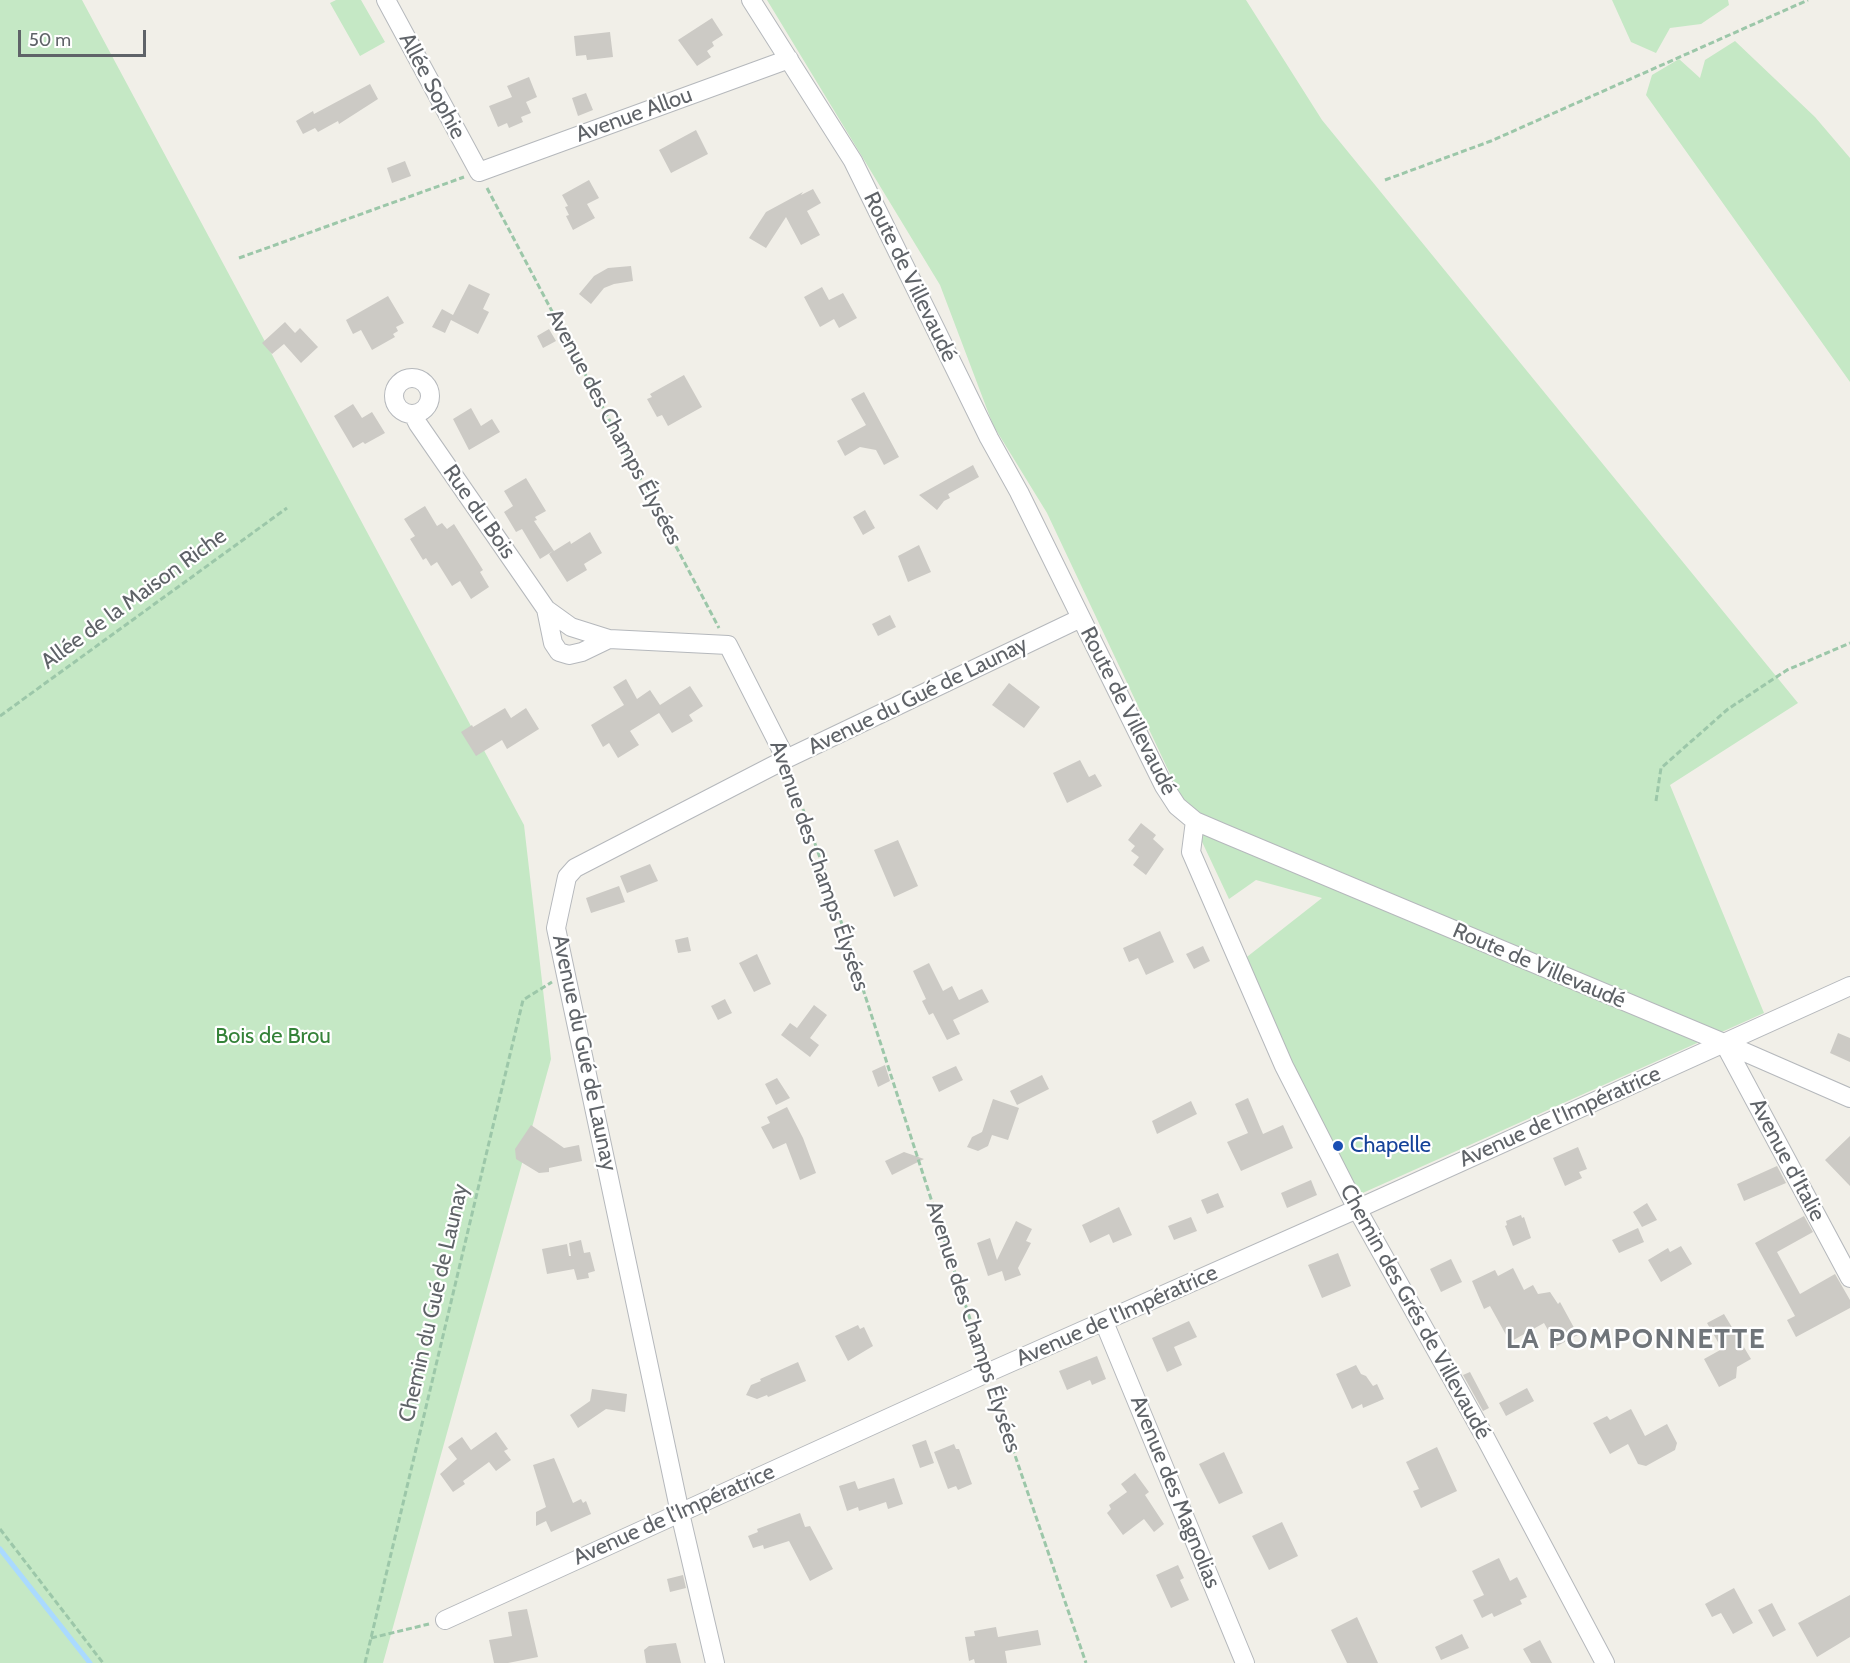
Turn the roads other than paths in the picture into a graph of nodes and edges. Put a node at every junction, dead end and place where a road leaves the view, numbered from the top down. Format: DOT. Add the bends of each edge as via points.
graph roads {
  1 [pos="386,0"];
  2 [pos="751,0"];
  3 [pos="789,59"];
  4 [pos="479,171"];
  5 [pos="413,414"];
  6 [pos="546,609"];
  7 [pos="1081,618"];
  8 [pos="609,639"];
  9 [pos="728,645"];
  10 [pos="786,759"];
  11 [pos="1195,821"];
  12 [pos="1850,986"];
  13 [pos="1724,1043"];
  14 [pos="1850,1098"];
  15 [pos="1357,1209"];
  16 [pos="1850,1278"];
  17 [pos="1104,1322"];
  18 [pos="680,1513"];
  19 [pos="445,1620"];
  20 [pos="716,1663"];
  21 [pos="1245,1663"];
  22 [pos="1605,1663"];
  1 -- 4 [label="street, Allée Sophie"];
  2 -- 3 [label="street, Route de Villevaudé"];
  3 -- 4 [label="street, Avenue Allou"];
  3 -- 7 [label="street, Route de Villevaudé" via="853,161"];
  5 -- 6 [label="street, Rue du Bois"];
  6 -- 8 [label="street, Rue du Bois" via="571,627"];
  6 -- 8 [label="street, Rue du Bois" via="553,643 559,652 582,652"];
  7 -- 10 [label="street, Avenue du Gué de Launay"];
  7 -- 11 [label="street, Route de Villevaudé" via="1164,786 1177,806"];
  8 -- 9 [label="street, Rue du Bois"];
  9 -- 10 [label="street, Avenue des Champs Élysées"];
  10 -- 18 [label="street, Avenue du Gué de Launay" via="575,868 567,877 556,928"];
  11 -- 13 [label="street, Route de Villevaudé"];
  11 -- 15 [label="street, Chemin des Grés de Villevaudé" via="1191,852 1284,1066"];
  12 -- 13 [label="street, Avenue de l'Impératrice"];
  13 -- 14 [label="street, Route de Villevaudé"];
  13 -- 15 [label="street, Avenue de l'Impératrice"];
  13 -- 16 [label="street, Avenue d'Italie"];
  15 -- 17 [label="street, Avenue de l'Impératrice"];
  15 -- 22 [label="street, Chemin des Grés de Villevaudé"];
  17 -- 18 [label="street, Avenue de l'Impératrice"];
  17 -- 21 [label="street, Avenue des Magnolias"];
  18 -- 19 [label="street, Avenue de l'Impératrice"];
  18 -- 20 [label="street, Avenue du Gué de Launay"];
}
